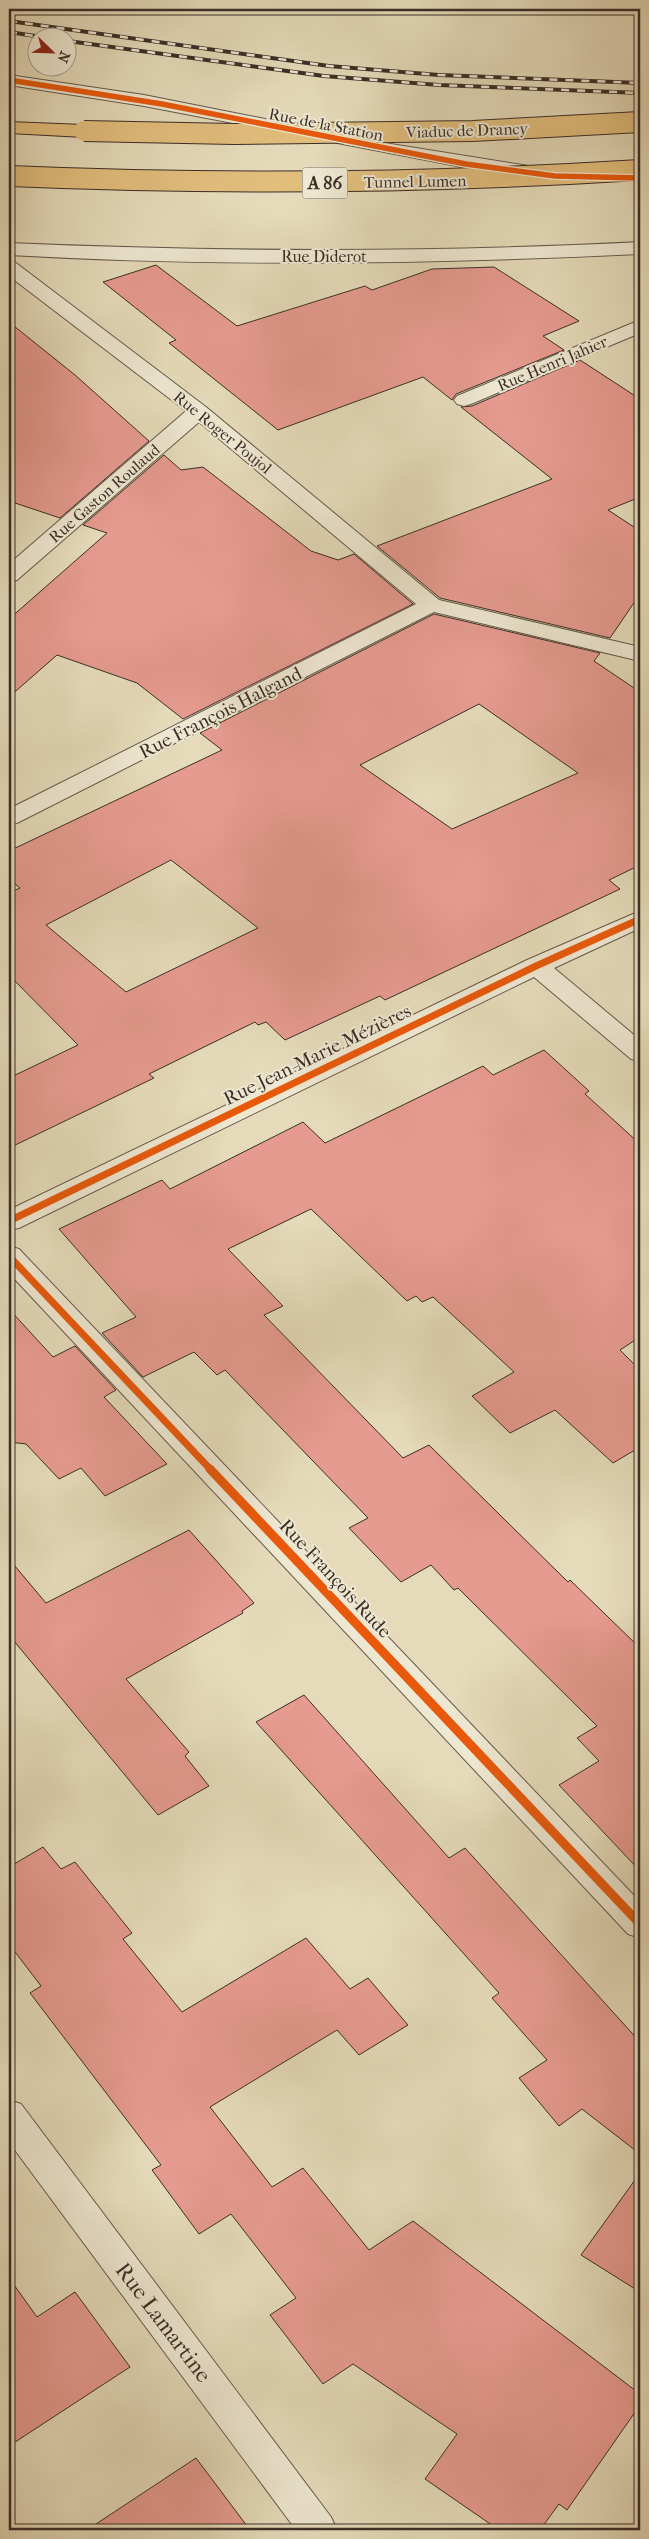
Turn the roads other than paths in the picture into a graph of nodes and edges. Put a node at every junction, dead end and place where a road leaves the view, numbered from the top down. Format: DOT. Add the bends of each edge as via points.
graph roads {
  1 [pos="9,80"];
  2 [pos="640,122"];
  3 [pos="9,126"];
  4 [pos="640,170"];
  5 [pos="9,176"];
  6 [pos="640,178"];
  7 [pos="640,248"];
  8 [pos="9,249"];
  9 [pos="9,267"];
  10 [pos="640,326"];
  11 [pos="464,400"];
  12 [pos="199,411"];
  13 [pos="9,575"];
  14 [pos="431,605"];
  15 [pos="640,654"];
  16 [pos="9,818"];
  17 [pos="640,919"];
  18 [pos="536,966"];
  19 [pos="640,1053"];
  20 [pos="9,1221"];
  21 [pos="9,1256"];
  22 [pos="640,1924"];
  23 [pos="9,2114"];
  24 [pos="318,2530"];
  1 -- 6 [label="street, Rue de la Station" via="162,104 466,164 555,176"];
  2 -- 3 [label="highway, Viaduc de Drancy, bridge" via="443,132 234,134"];
  4 -- 5 [label="highway, Tunnel Lumen / A 86, bridge" via="522,178 308,183 140,182"];
  7 -- 8 [label="street, Rue Diderot" via="304,256"];
  9 -- 12 [label="street, Rue Roger Poujol"];
  10 -- 11 [label="street, Rue Henri Jahier"];
  12 -- 13 [label="street, Rue Gaston Roulaud"];
  12 -- 14 [label="street, Rue Roger Poujol"];
  14 -- 15 [label="street"];
  14 -- 16 [label="street, Rue François Halgand"];
  17 -- 18 [label="street, Rue Jean-Marie Mézières"];
  18 -- 19 [label="street"];
  18 -- 20 [label="street, Rue Jean-Marie Mézières"];
  21 -- 22 [label="street, Rue François Rude"];
  23 -- 24 [label="street, Rue Lamartine"];
}
